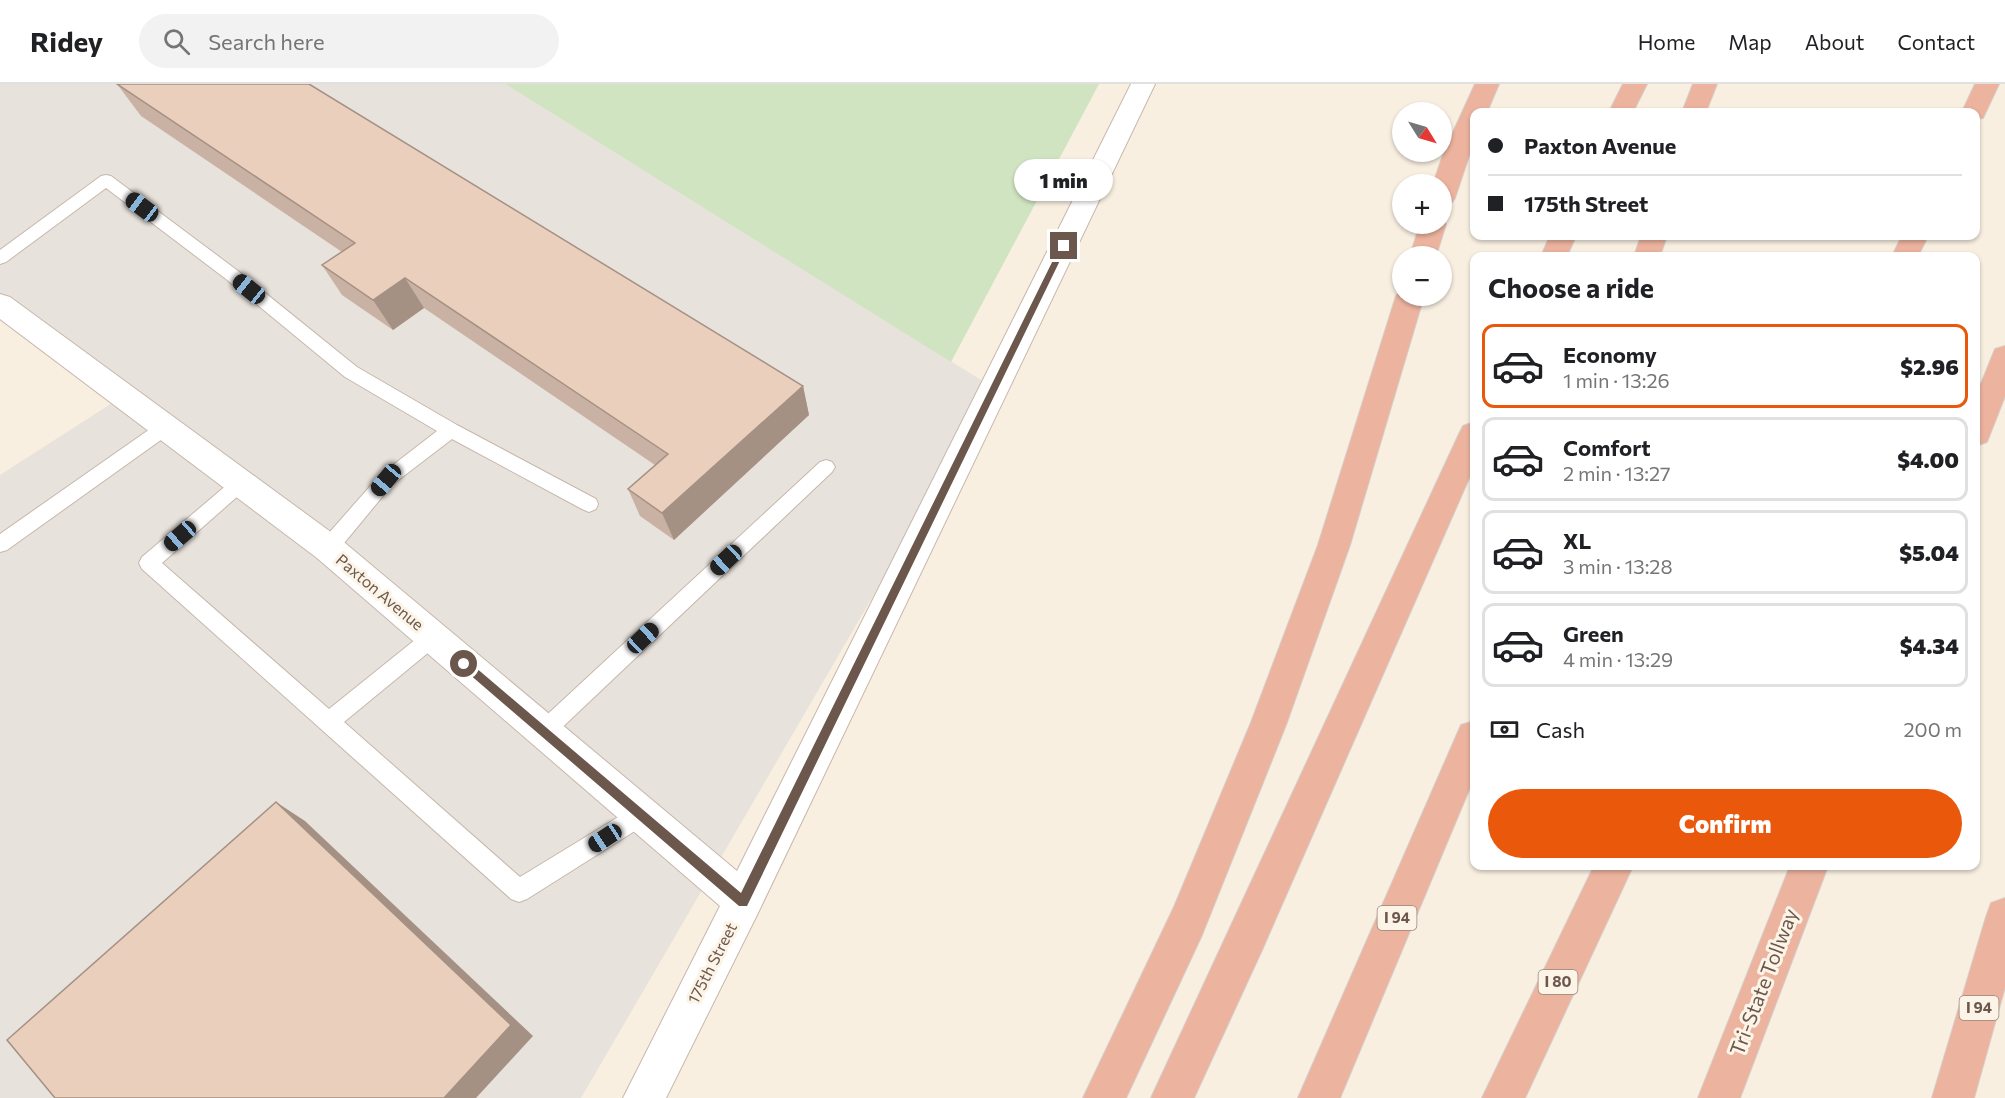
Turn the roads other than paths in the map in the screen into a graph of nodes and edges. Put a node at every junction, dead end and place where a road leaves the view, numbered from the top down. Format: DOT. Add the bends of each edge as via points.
graph roads {
  1 [pos="1143,84"];
  2 [pos="1487,84"];
  3 [pos="1635,84"];
  4 [pos="1705,84"];
  5 [pos="1987,84"];
  6 [pos="1476,108"];
  7 [pos="1623,108"];
  8 [pos="1696,108"];
  9 [pos="1976,108"];
  10 [pos="1470,123"];
  11 [pos="1450,174"];
  12 [pos="0,258"];
  13 [pos="0,304"];
  14 [pos="1407,306"];
  15 [pos="2005,357"];
  16 [pos="1980,423"];
  17 [pos="166,427"];
  18 [pos="451,430"];
  19 [pos="1470,443"];
  20 [pos="826,467"];
  21 [pos="241,483"];
  22 [pos="589,504"];
  23 [pos="0,544"];
  24 [pos="328,548"];
  25 [pos="433,637"];
  26 [pos="328,722"];
  27 [pos="544,731"];
  28 [pos="1470,746"];
  29 [pos="641,815"];
  30 [pos="1612,870"];
  31 [pos="1807,870"];
  32 [pos="743,902"];
  33 [pos="2005,918"];
  34 [pos="644,1098"];
  35 [pos="1104,1098"];
  36 [pos="1172,1098"];
  37 [pos="1319,1098"];
  38 [pos="1503,1098"];
  39 [pos="1719,1098"];
  40 [pos="1953,1098"];
  1 -- 32 [label="street, 175th Street"];
  2 -- 6 [label="highway"];
  3 -- 7 [label="highway"];
  4 -- 8 [label="highway"];
  5 -- 9 [label="highway"];
  10 -- 11 [label="highway"];
  12 -- 18 [label="lane" via="106,180 351,372"];
  13 -- 17 [label="street, Paxton Avenue"];
  14 -- 35 [label="highway" via="1334,545 1268,725 1188,921"];
  15 -- 16 [label="highway"];
  17 -- 21 [label="street, Paxton Avenue"];
  17 -- 23 [label="lane"];
  18 -- 22 [label="lane"];
  18 -- 24 [label="lane" via="386,480"];
  19 -- 36 [label="highway"];
  20 -- 27 [label="lane"];
  21 -- 24 [label="street, Paxton Avenue"];
  21 -- 26 [label="lane" via="149,563"];
  24 -- 25 [label="street, Paxton Avenue"];
  25 -- 26 [label="lane"];
  25 -- 27 [label="street, Paxton Avenue"];
  26 -- 29 [label="lane" via="519,891"];
  27 -- 29 [label="street, Paxton Avenue"];
  28 -- 37 [label="highway, I 94"];
  29 -- 32 [label="street, Paxton Avenue"];
  30 -- 38 [label="highway, I 80"];
  31 -- 39 [label="highway, Tri-State Tollway"];
  32 -- 34 [label="street, 175th Street"];
  33 -- 40 [label="highway, I 94"];
}
